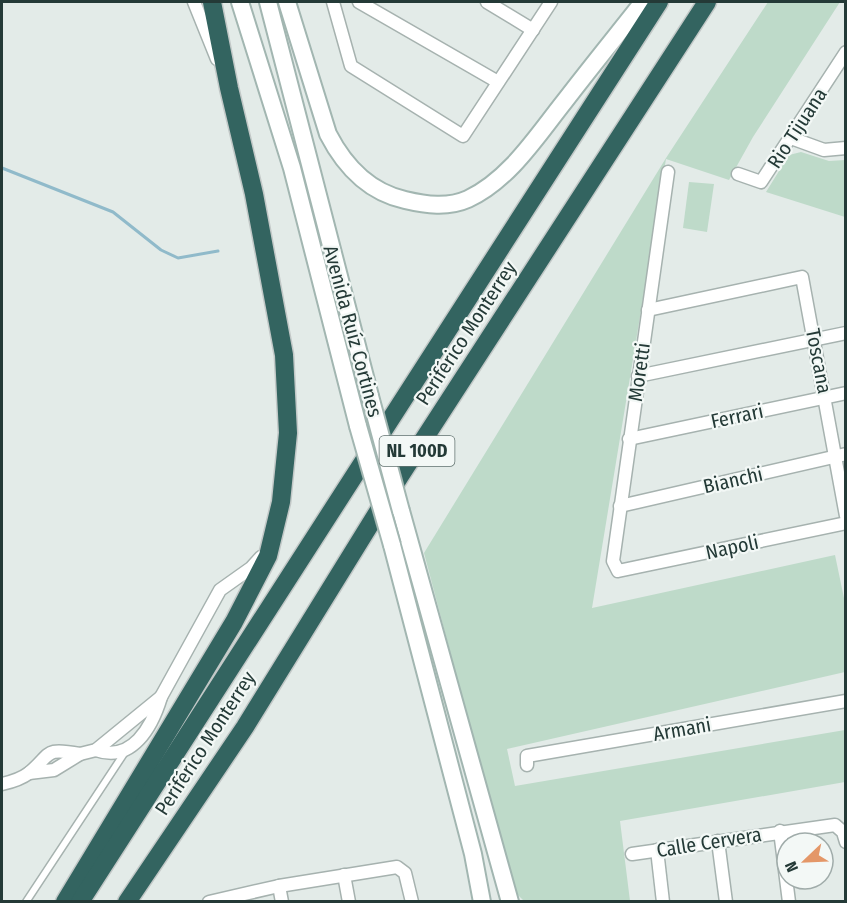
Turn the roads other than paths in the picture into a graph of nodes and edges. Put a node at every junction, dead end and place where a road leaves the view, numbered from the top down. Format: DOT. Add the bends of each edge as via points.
graph roads {
  1 [pos="194,2"];
  2 [pos="212,2"];
  3 [pos="240,2"];
  4 [pos="268,2"];
  5 [pos="287,2"];
  6 [pos="333,2"];
  7 [pos="359,2"];
  8 [pos="487,2"];
  9 [pos="551,2"];
  10 [pos="644,2"];
  11 [pos="659,2"];
  12 [pos="707,2"];
  13 [pos="533,30"];
  14 [pos="846,52"];
  15 [pos="498,82"];
  16 [pos="229,88"];
  17 [pos="791,138"];
  18 [pos="846,148"];
  19 [pos="668,172"];
  20 [pos="738,174"];
  21 [pos="255,194"];
  22 [pos="648,310"];
  23 [pos="846,333"];
  24 [pos="815,341"];
  25 [pos="638,376"];
  26 [pos="846,393"];
  27 [pos="825,397"];
  28 [pos="629,439"];
  29 [pos="840,455"];
  30 [pos="620,506"];
  31 [pos="846,516"];
  32 [pos="846,524"];
  33 [pos="618,571"];
  34 [pos="161,698"];
  35 [pos="846,701"];
  36 [pos="96,750"];
  37 [pos="126,750"];
  38 [pos="527,765"];
  39 [pos="2,784"];
  40 [pos="780,831"];
  41 [pos="775,832"];
  42 [pos="718,841"];
  43 [pos="846,842"];
  44 [pos="657,850"];
  45 [pos="632,854"];
  46 [pos="344,875"];
  47 [pos="279,886"];
  48 [pos="215,900"];
  49 [pos="26,902"];
  50 [pos="65,902"];
  51 [pos="80,902"];
  52 [pos="127,902"];
  53 [pos="282,902"];
  54 [pos="349,902"];
  55 [pos="412,902"];
  56 [pos="482,902"];
  57 [pos="510,902"];
  58 [pos="663,902"];
  59 [pos="726,902"];
  1 -- 16 [label="street"];
  2 -- 16 [label="highway"];
  3 -- 56 [label="main road, Avenida Ruíz Cortines, bridge" via="292,168 473,854"];
  4 -- 57 [label="main road, Avenida Ruíz Cortines, bridge" via="401,512"];
  5 -- 10 [label="main road" via="328,134 353,172 377,190 420,203 446,205 468,198 495,181 522,154"];
  6 -- 15 [label="street" via="351,66 463,136"];
  7 -- 15 [label="street"];
  8 -- 13 [label="street"];
  9 -- 13 [label="street"];
  11 -- 51 [label="highway, Periférico Monterrey / NL 100D"];
  12 -- 52 [label="highway, Periférico Monterrey / NL 100D" via="370,525 245,727"];
  13 -- 15 [label="street"];
  14 -- 17 [label="street, Rio Tijuana"];
  16 -- 21 [label="highway"];
  17 -- 18 [label="street" via="824,150"];
  17 -- 20 [label="street, Rio Tijuana" via="761,182"];
  19 -- 22 [label="street, Moretti"];
  21 -- 34 [label="street" via="286,402 280,486 261,560 220,590"];
  21 -- 50 [label="highway" via="284,355 288,433 281,502 268,556 234,622"];
  22 -- 24 [label="street, Toscana" via="802,277"];
  22 -- 25 [label="street, Moretti"];
  23 -- 24 [label="street"];
  24 -- 25 [label="street"];
  24 -- 27 [label="street, Toscana"];
  25 -- 28 [label="street, Moretti"];
  26 -- 27 [label="street, Ferrari"];
  27 -- 28 [label="street, Ferrari"];
  27 -- 29 [label="street, Toscana"];
  28 -- 30 [label="street, Moretti"];
  29 -- 30 [label="street, Bianchi"];
  29 -- 31 [label="street, Toscana"];
  30 -- 33 [label="street, Moretti" via="613,561"];
  32 -- 33 [label="street, Napoli"];
  34 -- 36 [label="street"];
  34 -- 37 [label="street" via="144,735"];
  35 -- 38 [label="street, Armani" via="527,756"];
  36 -- 37 [label="street" via="116,754"];
  36 -- 39 [label="street" via="80,754 54,770 29,773"];
  37 -- 49 [label="lane"];
  40 -- 43 [label="street, Calle Cervera" via="840,826"];
  41 -- 42 [label="street, Calle Cervera"];
  42 -- 44 [label="street, Calle Cervera"];
  42 -- 59 [label="street"];
  44 -- 45 [label="street, Calle Cervera"];
  44 -- 58 [label="street"];
  46 -- 47 [label="street"];
  46 -- 54 [label="street"];
  46 -- 55 [label="street" via="386,867 403,870"];
  47 -- 48 [label="street"];
  47 -- 53 [label="street"];
}
